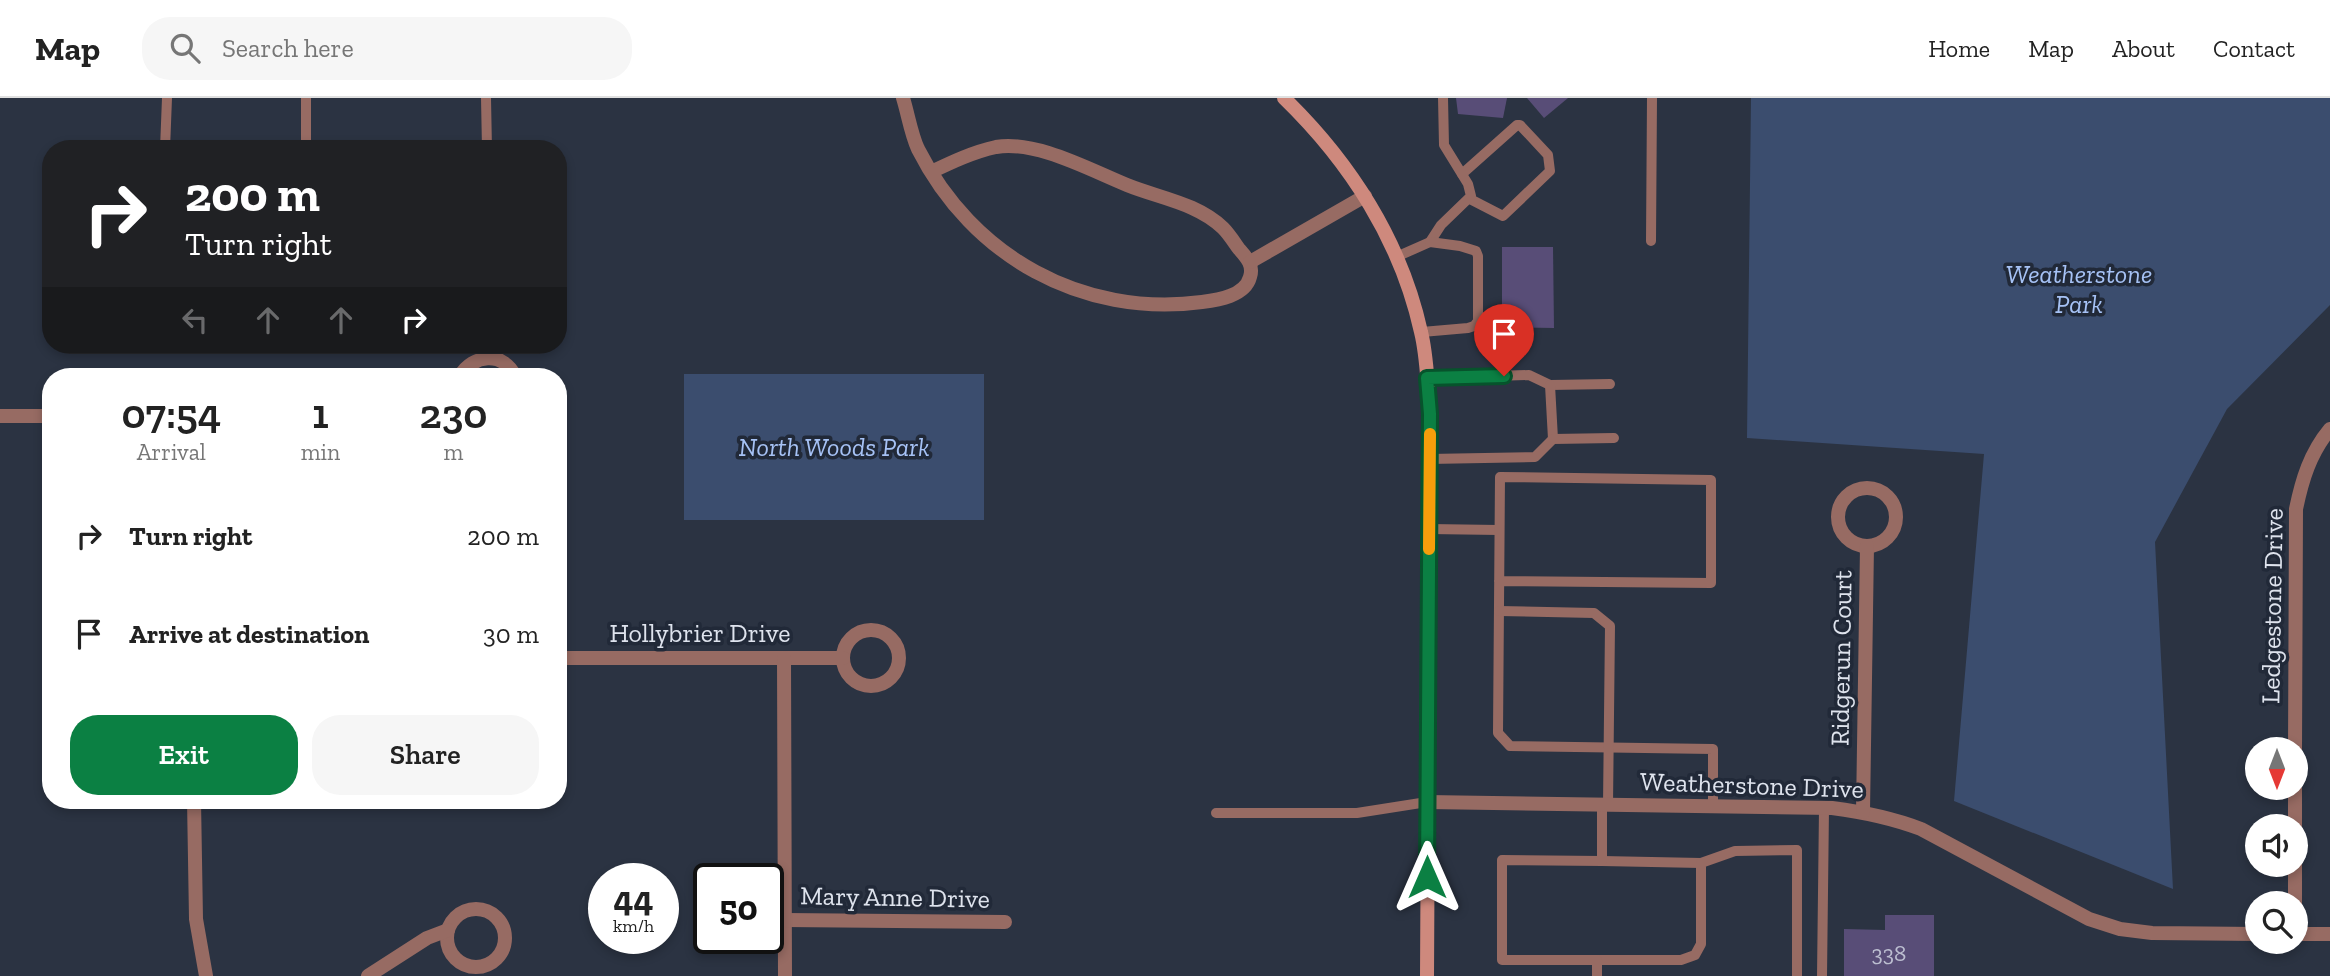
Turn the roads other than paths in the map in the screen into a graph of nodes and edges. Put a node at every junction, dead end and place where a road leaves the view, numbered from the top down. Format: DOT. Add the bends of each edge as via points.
graph roads {
  1 [pos="167,98"];
  2 [pos="306,98"];
  3 [pos="486,98"];
  4 [pos="903,98"];
  5 [pos="1284,98"];
  6 [pos="1443,98"];
  7 [pos="1652,98"];
  8 [pos="165,140"];
  9 [pos="306,140"];
  10 [pos="487,140"];
  11 [pos="931,172"];
  12 [pos="1462,174"];
  13 [pos="1365,196"];
  14 [pos="1470,199"];
  15 [pos="1651,241"];
  16 [pos="1430,242"];
  17 [pos="1396,257"];
  18 [pos="1250,262"];
  19 [pos="1422,332"];
  20 [pos="467,368"];
  21 [pos="509,368"];
  22 [pos="1427,378"];
  23 [pos="1610,384"];
  24 [pos="1550,385"];
  25 [pos="0,416"];
  26 [pos="42,416"];
  27 [pos="2330,429"];
  28 [pos="1614,438"];
  29 [pos="1553,439"];
  30 [pos="1429,459"];
  31 [pos="1429,529"];
  32 [pos="1499,530"];
  33 [pos="1867,546"];
  34 [pos="1499,581"];
  35 [pos="1499,611"];
  36 [pos="567,658"];
  37 [pos="784,658"];
  38 [pos="842,658"];
  39 [pos="2295,737"];
  40 [pos="1608,748"];
  41 [pos="1427,802"];
  42 [pos="1605,805"];
  43 [pos="1713,806"];
  44 [pos="1824,808"];
  45 [pos="194,809"];
  46 [pos="1863,812"];
  47 [pos="1216,813"];
  48 [pos="1602,861"];
  49 [pos="1701,863"];
  50 [pos="785,920"];
  51 [pos="1005,922"];
  52 [pos="449,930"];
  53 [pos="2245,934"];
  54 [pos="2308,934"];
  55 [pos="2330,934"];
  56 [pos="1597,960"];
  57 [pos="1798,972"];
  58 [pos="206,976"];
  59 [pos="368,976"];
  60 [pos="785,976"];
  61 [pos="1427,976"];
  62 [pos="1597,976"];
  63 [pos="1822,976"];
  1 -- 8 [label="lane"];
  2 -- 9 [label="lane"];
  3 -- 10 [label="lane"];
  4 -- 11 [label="street" via="917,146"];
  5 -- 13 [label="main road" via="1318,132"];
  6 -- 12 [label="lane" via="1444,145"];
  7 -- 15 [label="lane"];
  11 -- 18 [label="street" via="998,147 1035,149 1192,207 1222,227"];
  11 -- 18 [label="street" via="993,244 1039,275 1076,291 1140,305 1216,300 1239,293 1251,277"];
  12 -- 14 [label="lane"];
  12 -- 14 [label="lane" via="1517,125 1550,160 1550,171 1503,216"];
  13 -- 17 [label="main road"];
  13 -- 18 [label="street"];
  14 -- 16 [label="lane" via="1445,220"];
  16 -- 17 [label="lane"];
  16 -- 19 [label="lane" via="1476,251 1478,321 1468,328"];
  17 -- 19 [label="main road"];
  19 -- 22 [label="main road"];
  20 -- 21 [label="street" via="490,358"];
  22 -- 24 [label="lane" via="1529,375"];
  22 -- 30 [label="main road"];
  23 -- 24 [label="lane"];
  24 -- 29 [label="lane"];
  25 -- 26 [label="street"];
  27 -- 39 [label="street, Ledgestone Drive" via="2311,458 2295,509"];
  28 -- 29 [label="lane"];
  29 -- 30 [label="lane" via="1535,457"];
  30 -- 31 [label="main road"];
  31 -- 32 [label="lane"];
  31 -- 41 [label="main road"];
  32 -- 34 [label="lane"];
  32 -- 34 [label="lane" via="1500,477 1711,480 1711,583"];
  33 -- 33 [label="street, Ridgerun Court" via="1884,540 1896,516 1883,492 1864,487 1846,495 1837,513 1848,540"];
  33 -- 46 [label="street, Ridgerun Court"];
  34 -- 35 [label="lane"];
  35 -- 40 [label="lane" via="1498,733 1510,746"];
  35 -- 40 [label="lane" via="1594,613 1610,625"];
  36 -- 37 [label="street, Hollybrier Drive"];
  37 -- 38 [label="street, Hollybrier Drive"];
  37 -- 50 [label="street"];
  38 -- 38 [label="street" via="856,682 875,686 892,677 899,659 888,636 871,630 855,635"];
  40 -- 42 [label="lane"];
  40 -- 43 [label="lane" via="1713,749"];
  41 -- 42 [label="street, Weatherstone Drive"];
  41 -- 47 [label="lane" via="1357,813"];
  41 -- 61 [label="main road"];
  42 -- 43 [label="street, Weatherstone Drive"];
  42 -- 48 [label="lane"];
  43 -- 44 [label="street, Weatherstone Drive"];
  44 -- 46 [label="street, Weatherstone Drive"];
  44 -- 63 [label="lane"];
  45 -- 58 [label="street" via="196,919"];
  46 -- 53 [label="street, Weatherstone Drive" via="1921,829 2059,905 2120,929"];
  48 -- 49 [label="lane"];
  48 -- 56 [label="lane" via="1502,860 1502,960"];
  49 -- 56 [label="lane" via="1701,944 1695,955 1681,960"];
  49 -- 57 [label="lane" via="1735,851 1797,850"];
  50 -- 51 [label="street, Mary Anne Drive"];
  50 -- 60 [label="street"];
  52 -- 52 [label="street" via="449,948 469,966 487,965 505,944 503,925 489,911 469,910 453,921"];
  52 -- 59 [label="street" via="427,938"];
  54 -- 55 [label="street"];
  56 -- 62 [label="lane"];
}
